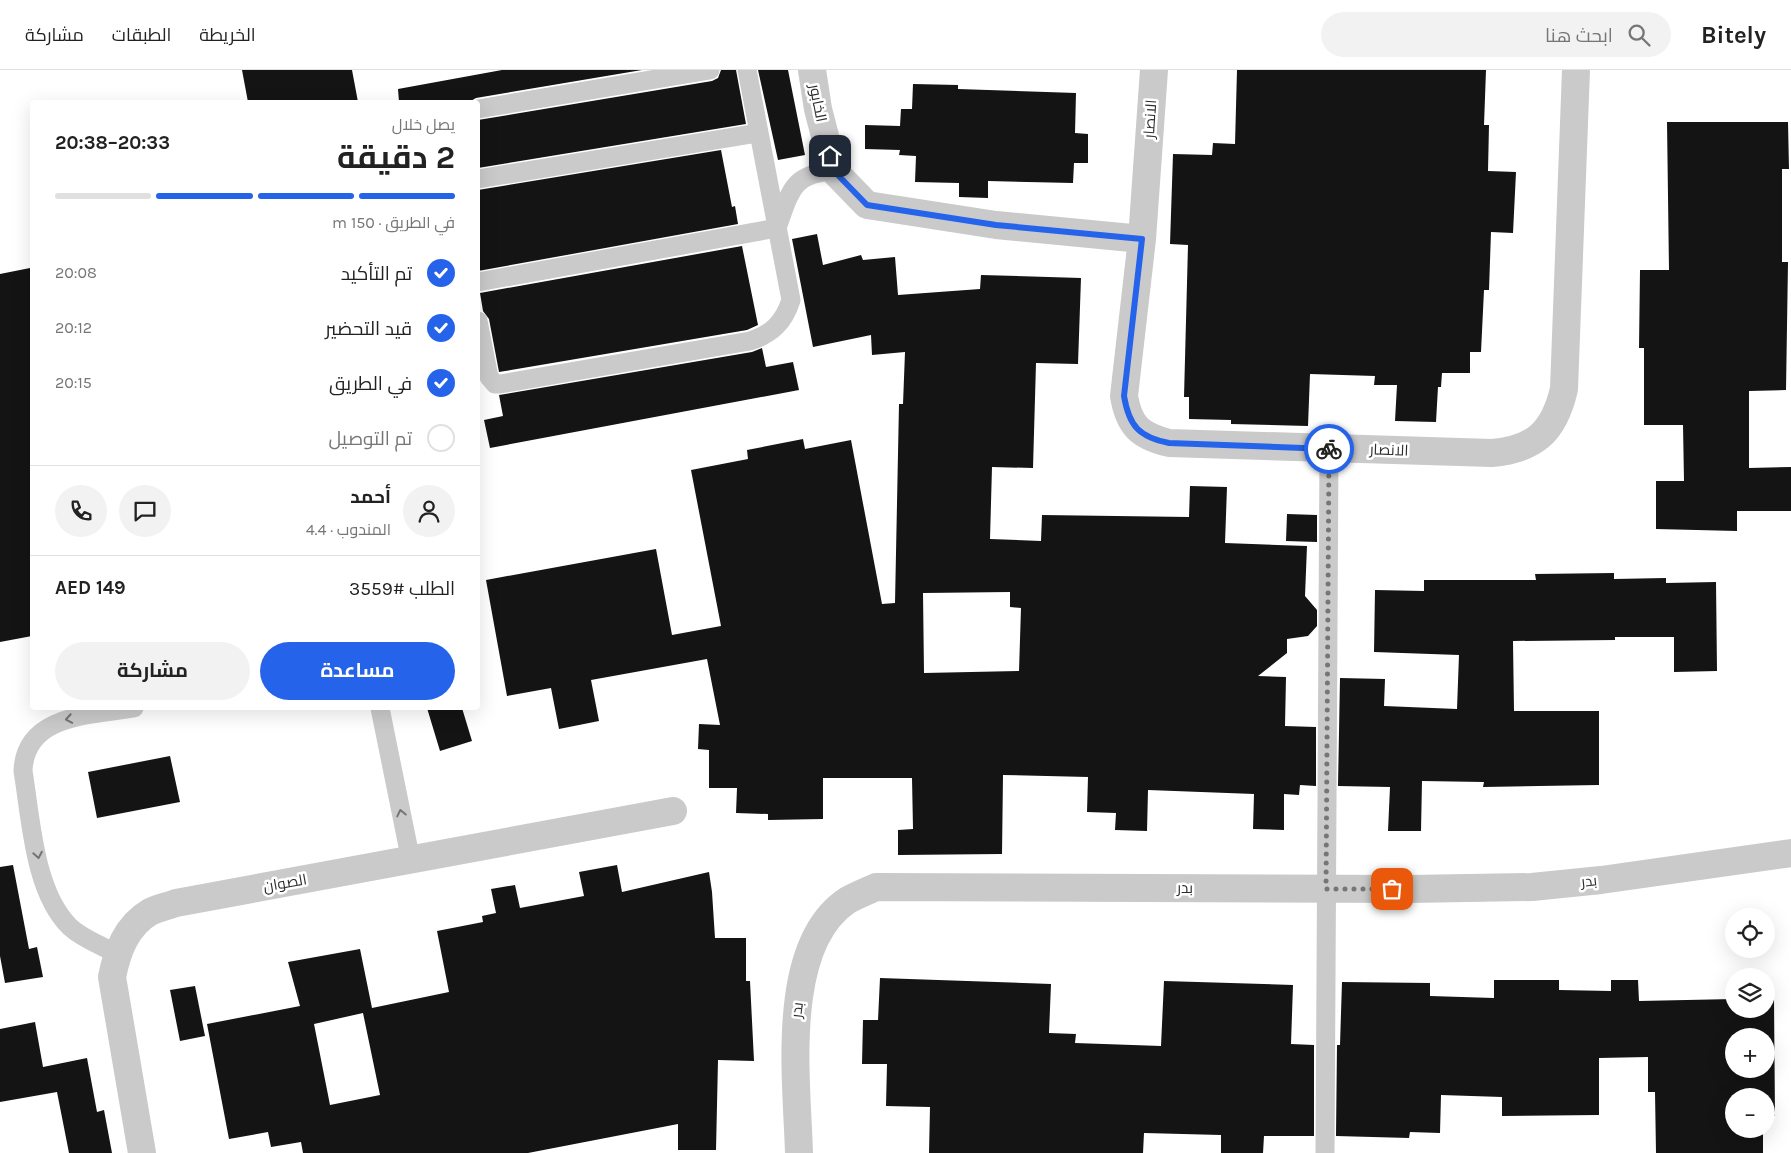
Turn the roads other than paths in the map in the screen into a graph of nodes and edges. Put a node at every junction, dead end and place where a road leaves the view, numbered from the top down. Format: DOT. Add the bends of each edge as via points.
graph roads {
  1 [pos="710,70"];
  2 [pos="747,70"];
  3 [pos="812,70"];
  4 [pos="1154,70"];
  5 [pos="1576,70"];
  6 [pos="480,110"];
  7 [pos="758,133"];
  8 [pos="834,171"];
  9 [pos="480,179"];
  10 [pos="777,228"];
  11 [pos="1142,239"];
  12 [pos="480,282"];
  13 [pos="480,331"];
  14 [pos="1329,448"];
  15 [pos="123,710"];
  16 [pos="380,710"];
  17 [pos="673,810"];
  18 [pos="1791,853"];
  19 [pos="411,861"];
  20 [pos="1326,889"];
  21 [pos="116,954"];
  22 [pos="142,1153"];
  23 [pos="799,1153"];
  24 [pos="1325,1153"];
  1 -- 6 [label="lane"];
  2 -- 7 [label="lane"];
  3 -- 8 [label="street, الخابور"];
  4 -- 11 [label="street, الانصار"];
  5 -- 14 [label="street, الانصار" via="1564,389 1559,410 1549,428 1520,448 1492,453"];
  7 -- 9 [label="lane"];
  7 -- 10 [label="lane"];
  8 -- 10 [label="lane" via="817,171 797,182"];
  8 -- 11 [label="street, الخابور" via="867,205 996,225"];
  10 -- 12 [label="lane"];
  10 -- 13 [label="lane" via="791,300 781,322 761,337 495,384 489,377"];
  11 -- 14 [label="street, الانصار" via="1124,396 1127,414 1137,429 1151,439 1169,443"];
  14 -- 20 [label="lane"];
  15 -- 21 [label="lane, one-way" via="49,725 31,741 22,771 40,869 50,900 72,928"];
  19 -- 16 [label="lane, one-way"];
  17 -- 19 [label="street, الصوان"];
  18 -- 20 [label="street, بدر" via="1601,880 1532,886"];
  19 -- 21 [label="street, الصوان" via="176,903 150,912 130,930"];
  20 -- 23 [label="street, بدر" via="876,887 847,901 823,925 806,957 795,1018"];
  20 -- 24 [label="lane"];
  21 -- 22 [label="street, الصوان" via="113,985"];
}
